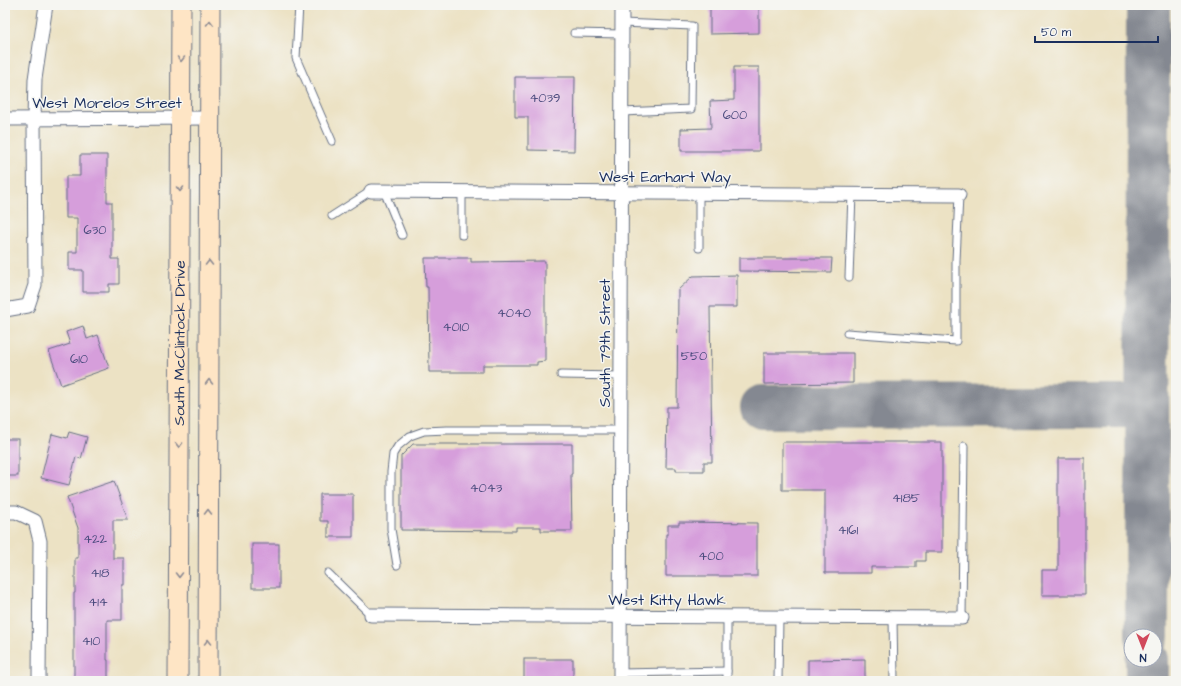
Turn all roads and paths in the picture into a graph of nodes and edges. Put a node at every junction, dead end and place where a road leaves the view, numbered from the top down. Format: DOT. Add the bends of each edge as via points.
graph roads {
  1 [pos="46,5"];
  2 [pos="181,5"];
  3 [pos="210,5"];
  4 [pos="299,5"];
  5 [pos="622,5"];
  6 [pos="622,28"];
  7 [pos="574,33"];
  8 [pos="622,112"];
  9 [pos="210,118"];
  10 [pos="5,119"];
  11 [pos="34,119"];
  12 [pos="180,119"];
  13 [pos="332,141"];
  14 [pos="371,191"];
  15 [pos="384,191"];
  16 [pos="462,191"];
  17 [pos="622,192"];
  18 [pos="699,193"];
  19 [pos="852,194"];
  20 [pos="959,195"];
  21 [pos="332,216"];
  22 [pos="402,235"];
  23 [pos="462,235"];
  24 [pos="699,248"];
  25 [pos="849,277"];
  26 [pos="5,310"];
  27 [pos="847,333"];
  28 [pos="561,375"];
  29 [pos="621,376"];
  30 [pos="621,430"];
  31 [pos="964,446"];
  32 [pos="5,512"];
  33 [pos="397,565"];
  34 [pos="328,573"];
  35 [pos="371,615"];
  36 [pos="620,616"];
  37 [pos="727,617"];
  38 [pos="779,617"];
  39 [pos="893,618"];
  40 [pos="962,618"];
  41 [pos="727,671"];
  42 [pos="620,677"];
  43 [pos="39,681"];
  44 [pos="178,681"];
  45 [pos="208,681"];
  46 [pos="727,681"];
  47 [pos="778,681"];
  48 [pos="894,681"];
  1 -- 11 [label="street" via="35,79"];
  2 -- 12 [label="main road, South McClintock Drive, one-way"];
  9 -- 3 [label="main road, South McClintock Drive, one-way"];
  4 -- 13 [label="lane" via="296,58"];
  5 -- 6 [label="street, South 79th Street"];
  6 -- 7 [label="lane"];
  6 -- 8 [label="street, South 79th Street"];
  6 -- 8 [label="lane" via="692,26 692,109"];
  8 -- 17 [label="street, South 79th Street"];
  9 -- 12 [label="street, West Morelos Street"];
  45 -- 9 [label="main road, South McClintock Drive, one-way"];
  10 -- 11 [label="street, West Morelos Street"];
  11 -- 12 [label="street, West Morelos Street"];
  11 -- 26 [label="street" via="35,285 28,306"];
  12 -- 44 [label="main road, South McClintock Drive, one-way"];
  14 -- 15 [label="street, West Earhart Way"];
  14 -- 21 [label="lane"];
  15 -- 16 [label="street, West Earhart Way"];
  15 -- 22 [label="lane"];
  16 -- 17 [label="street, West Earhart Way"];
  16 -- 23 [label="lane"];
  17 -- 18 [label="street, West Earhart Way"];
  17 -- 29 [label="street, South 79th Street"];
  18 -- 19 [label="street, West Earhart Way"];
  18 -- 24 [label="lane"];
  19 -- 20 [label="street, West Earhart Way"];
  19 -- 25 [label="lane"];
  20 -- 27 [label="lane" via="956,341"];
  28 -- 29 [label="lane"];
  29 -- 30 [label="street, South 79th Street"];
  30 -- 33 [label="lane" via="447,430 424,431 410,436 393,454 391,472 392,529"];
  30 -- 36 [label="street, South 79th Street"];
  31 -- 40 [label="lane"];
  32 -- 43 [label="street" via="16,512 35,520 40,541"];
  34 -- 35 [label="lane"];
  35 -- 36 [label="street, West Kitty Hawk"];
  36 -- 37 [label="street, West Kitty Hawk"];
  36 -- 42 [label="street, South 79th Street"];
  37 -- 38 [label="street, West Kitty Hawk"];
  37 -- 41 [label="lane"];
  38 -- 39 [label="street, West Kitty Hawk"];
  38 -- 47 [label="lane"];
  39 -- 40 [label="street, West Kitty Hawk"];
  39 -- 48 [label="lane"];
  41 -- 42 [label="lane"];
  41 -- 46 [label="lane"];
}
